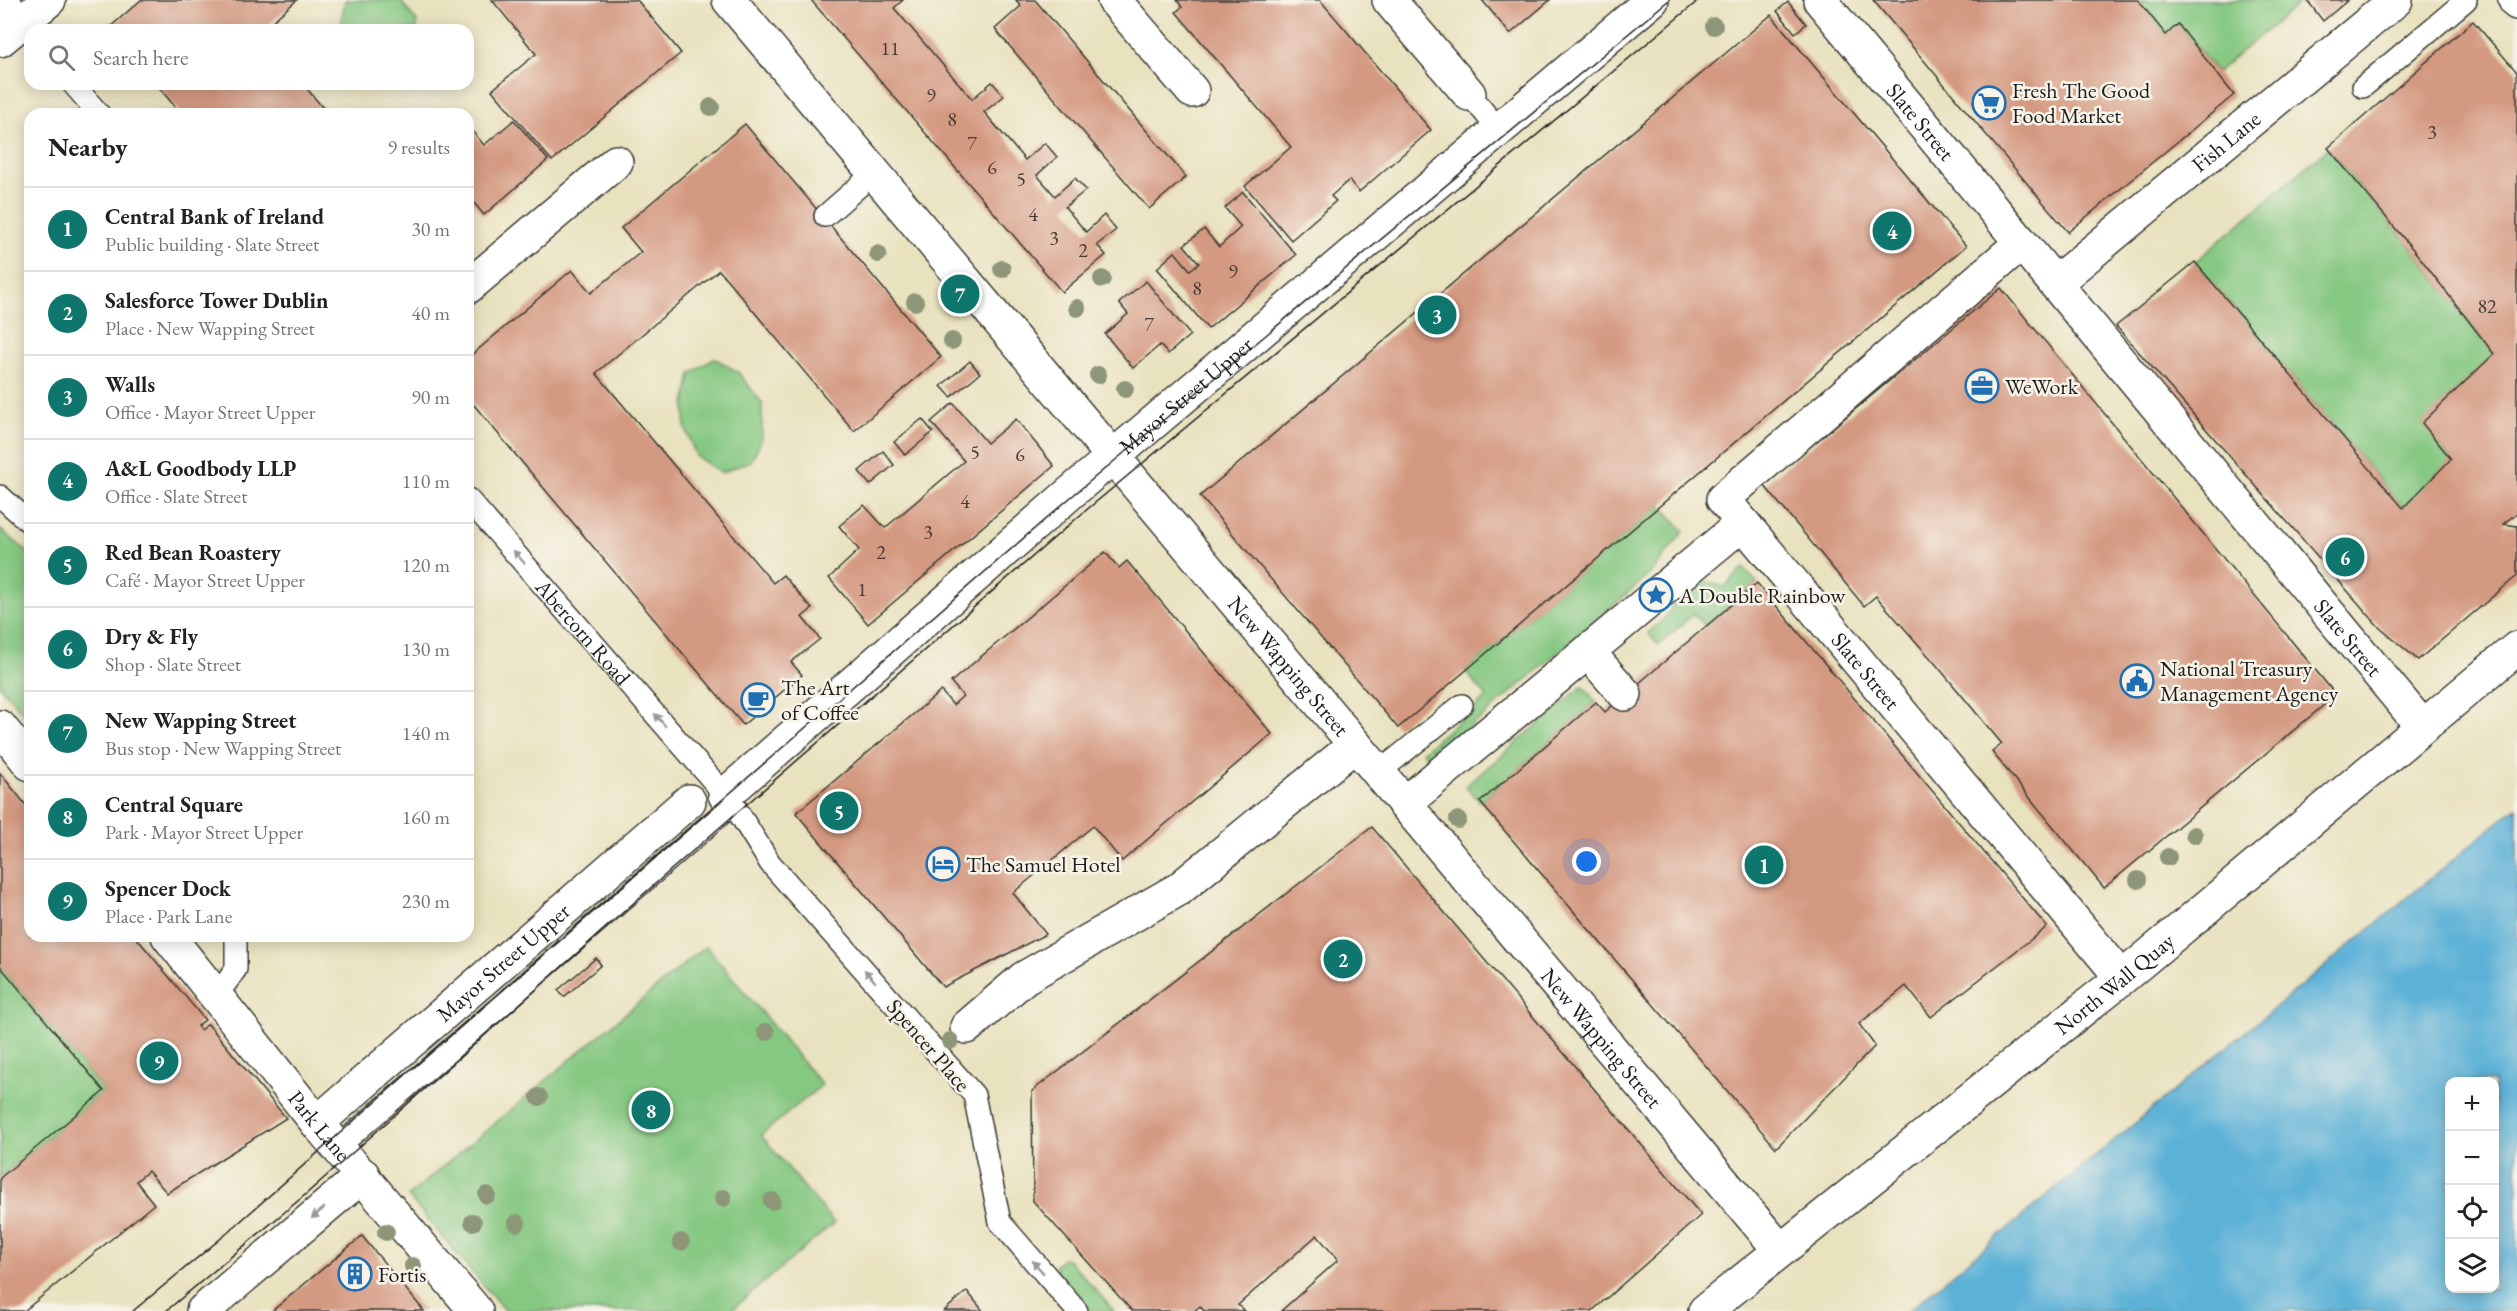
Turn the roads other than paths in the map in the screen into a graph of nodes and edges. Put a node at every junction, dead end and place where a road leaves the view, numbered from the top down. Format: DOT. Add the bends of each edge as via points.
graph roads {
  1 [pos="49,0"];
  2 [pos="729,0"];
  3 [pos="1114,0"];
  4 [pos="1389,0"];
  5 [pos="1652,0"];
  6 [pos="1820,0"];
  7 [pos="2396,0"];
  8 [pos="2466,0"];
  9 [pos="12,26"];
  10 [pos="2363,87"];
  11 [pos="79,90"];
  12 [pos="1192,92"];
  13 [pos="1468,94"];
  14 [pos="94,108"];
  15 [pos="1498,130"];
  16 [pos="616,162"];
  17 [pos="874,173"];
  18 [pos="825,216"];
  19 [pos="2020,244"];
  20 [pos="474,282"];
  21 [pos="2055,283"];
  22 [pos="1113,456"];
  23 [pos="0,496"];
  24 [pos="474,506"];
  25 [pos="24,518"];
  26 [pos="1743,523"];
  27 [pos="2517,648"];
  28 [pos="1588,652"];
  29 [pos="1625,694"];
  30 [pos="1462,705"];
  31 [pos="2422,726"];
  32 [pos="0,727"];
  33 [pos="1354,745"];
  34 [pos="24,757"];
  35 [pos="1378,773"];
  36 [pos="729,800"];
  37 [pos="690,801"];
  38 [pos="1404,804"];
  39 [pos="173,942"];
  40 [pos="236,942"];
  41 [pos="2122,978"];
  42 [pos="216,997"];
  43 [pos="967,1028"];
  44 [pos="317,1123"];
  45 [pos="338,1147"];
  46 [pos="363,1175"];
  47 [pos="1780,1250"];
  48 [pos="203,1311"];
  49 [pos="477,1311"];
  50 [pos="1077,1311"];
  51 [pos="1705,1311"];
  1 -- 9 [label="street"];
  2 -- 17 [label="street, New Wapping Street"];
  3 -- 12 [label="street"];
  4 -- 13 [label="street"];
  5 -- 15 [label="street, Mayor Street Upper"];
  6 -- 19 [label="street, Slate Street"];
  7 -- 21 [label="street, Fish Lane"];
  8 -- 10 [label="lane"];
  11 -- 14 [label="lane"];
  13 -- 15 [label="lane"];
  15 -- 22 [label="street, Mayor Street Upper"];
  16 -- 20 [label="street"];
  17 -- 18 [label="lane"];
  17 -- 22 [label="street, New Wapping Street"];
  19 -- 21 [label="street, Slate Street"];
  19 -- 26 [label="street, Slate Street" via="1723,499"];
  21 -- 31 [label="street, Slate Street"];
  22 -- 33 [label="street, New Wapping Street"];
  22 -- 36 [label="street, Mayor Street Upper"];
  23 -- 25 [label="lane"];
  36 -- 24 [label="lane, Abercorn Road, one-way"];
  26 -- 28 [label="street"];
  26 -- 41 [label="street, Slate Street"];
  27 -- 31 [label="street, North Wall Quay"];
  28 -- 29 [label="street"];
  28 -- 38 [label="street"];
  30 -- 35 [label="lane"];
  31 -- 41 [label="street, North Wall Quay"];
  32 -- 34 [label="street"];
  33 -- 35 [label="street, New Wapping Street"];
  33 -- 43 [label="street" via="1179,889 1024,978"];
  35 -- 38 [label="street, New Wapping Street"];
  36 -- 45 [label="lane"];
  50 -- 36 [label="lane, Spencer Place, one-way" via="1000,1222 974,1095 770,863"];
  37 -- 44 [label="street, Mayor Street Upper"];
  38 -- 47 [label="street, New Wapping Street"];
  39 -- 42 [label="street, Park Lane"];
  40 -- 42 [label="lane" via="236,969"];
  41 -- 47 [label="street, North Wall Quay"];
  42 -- 44 [label="street, Park Lane"];
  44 -- 45 [label="street, Park Lane"];
  45 -- 46 [label="street, Park Lane"];
  46 -- 48 [label="street, one-way"];
  46 -- 49 [label="street, Park Lane"];
  47 -- 51 [label="street, North Wall Quay"];
}
